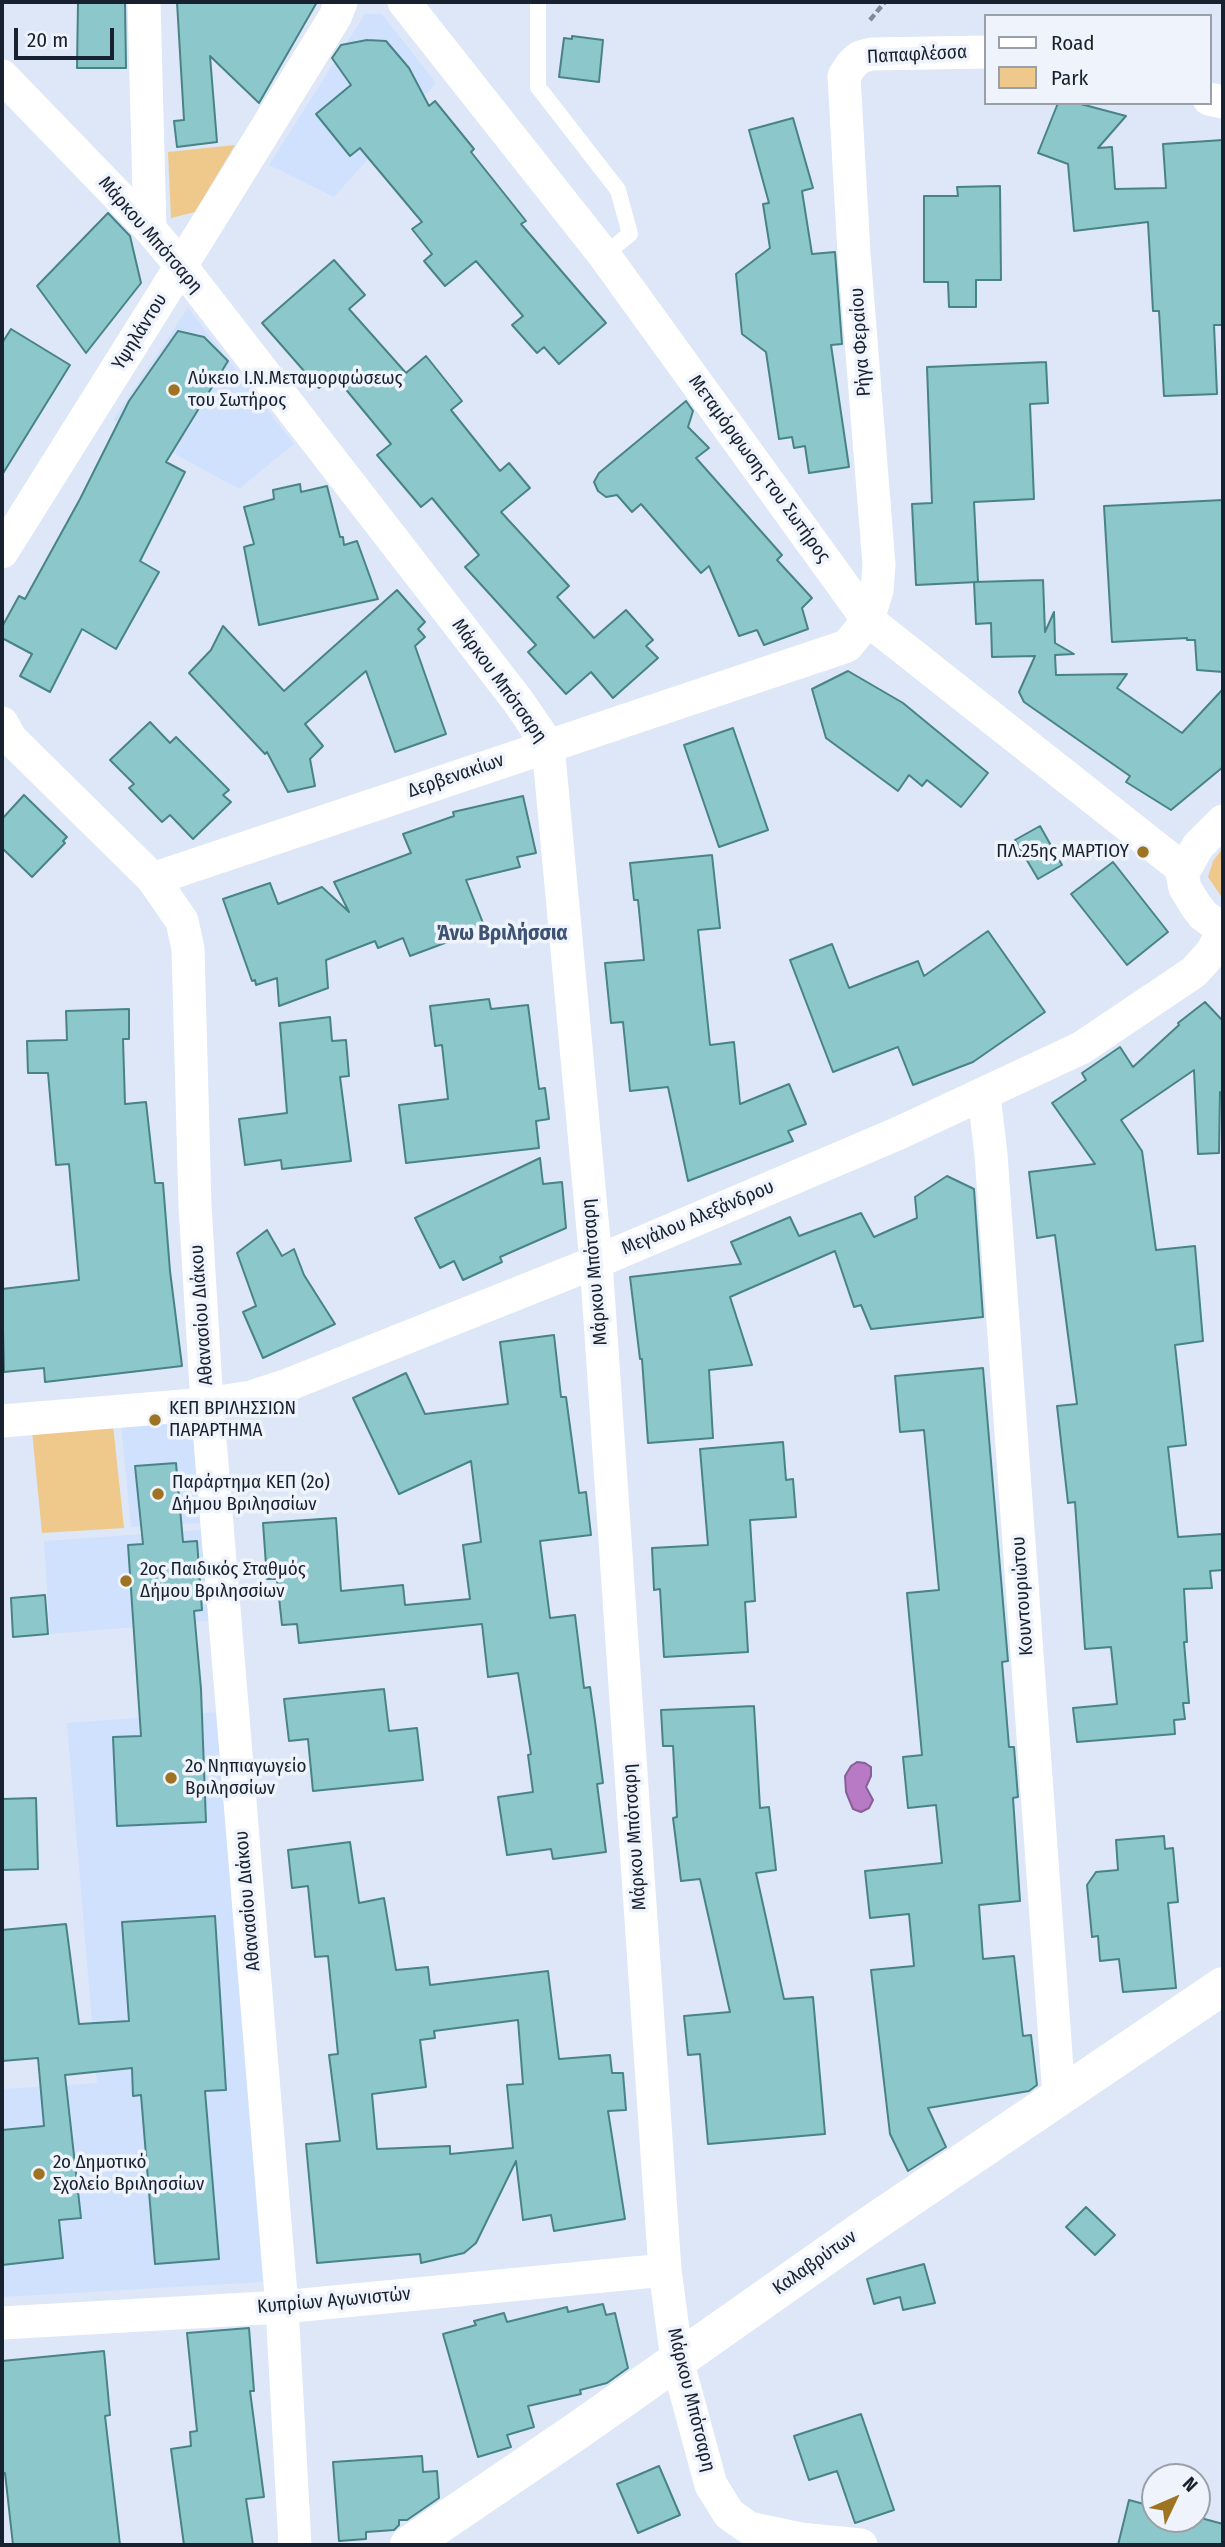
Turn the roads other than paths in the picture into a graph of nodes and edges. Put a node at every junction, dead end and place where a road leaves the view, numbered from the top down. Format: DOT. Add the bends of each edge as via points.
graph roads {
  1 [pos="144,2"];
  2 [pos="341,2"];
  3 [pos="404,2"];
  4 [pos="538,2"];
  5 [pos="984,52"];
  6 [pos="852,64"];
  7 [pos="2,76"];
  8 [pos="150,229"];
  9 [pos="604,255"];
  10 [pos="181,266"];
  11 [pos="2,552"];
  12 [pos="868,620"];
  13 [pos="5,736"];
  14 [pos="548,745"];
  15 [pos="1223,821"];
  16 [pos="1183,869"];
  17 [pos="153,879"];
  18 [pos="1223,930"];
  19 [pos="984,1095"];
  20 [pos="596,1262"];
  21 [pos="207,1404"];
  22 [pos="2,1422"];
  23 [pos="1223,1986"];
  24 [pos="1059,2096"];
  25 [pos="665,2270"];
  26 [pos="282,2306"];
  27 [pos="2,2323"];
  28 [pos="677,2360"];
  29 [pos="296,2545"];
  30 [pos="410,2545"];
  31 [pos="861,2545"];
  1 -- 8 [label="street"];
  2 -- 10 [label="street, Υψηλάντου"];
  3 -- 9 [label="street, Μεταμόρφωσης του Σωτήρος"];
  4 -- 9 [label="lane" via="538,87 618,190 630,234"];
  5 -- 6 [label="street, Παπαφλέσσα" via="872,54"];
  6 -- 12 [label="street, Ρήγα Φεραίου" via="844,76 879,565"];
  7 -- 8 [label="street, Μάρκου Μπότσαρη"];
  8 -- 10 [label="street, Μάρκου Μπότσαρη"];
  9 -- 12 [label="street, Μεταμόρφωσης του Σωτήρος"];
  10 -- 11 [label="street, Υψηλάντου"];
  10 -- 14 [label="street, Μάρκου Μπότσαρη"];
  12 -- 14 [label="street, Δερβενακίων" via="847,646"];
  12 -- 16 [label="street, Μεταμόρφωσης του Σωτήρος"];
  13 -- 17 [label="street, Αθανασίου Διάκου"];
  14 -- 17 [label="street, Δερβενακίων"];
  14 -- 20 [label="street, Μάρκου Μπότσαρη"];
  15 -- 16 [label="street"];
  16 -- 18 [label="street" via="1190,897 1203,915"];
  17 -- 21 [label="street, Αθανασίου Διάκου" via="182,921 188,948 194,1206"];
  18 -- 19 [label="street, Μεγάλου Αλεξάνδρου" via="1194,972 1160,997 1081,1048"];
  19 -- 20 [label="street, Μεγάλου Αλεξάνδρου"];
  19 -- 24 [label="street, Κουντουριώτου"];
  20 -- 21 [label="street, Μεγάλου Αλεξάνδρου" via="285,1386 238,1401"];
  20 -- 25 [label="street, Μάρκου Μπότσαρη"];
  21 -- 22 [label="street, Μεγάλου Αλεξάνδρου"];
  21 -- 26 [label="street, Αθανασίου Διάκου"];
  23 -- 24 [label="street, Καλαβρύτων"];
  24 -- 28 [label="street, Καλαβρύτων"];
  25 -- 26 [label="street, Κυπρίων Αγωνιστών"];
  25 -- 28 [label="street, Μάρκου Μπότσαρη"];
  26 -- 27 [label="street, Κυπρίων Αγωνιστών"];
  26 -- 29 [label="street, Αθανασίου Διάκου"];
  28 -- 30 [label="street, Καλαβρύτων"];
  28 -- 31 [label="street, Μάρκου Μπότσαρη" via="711,2485 729,2514 749,2528"];
}
